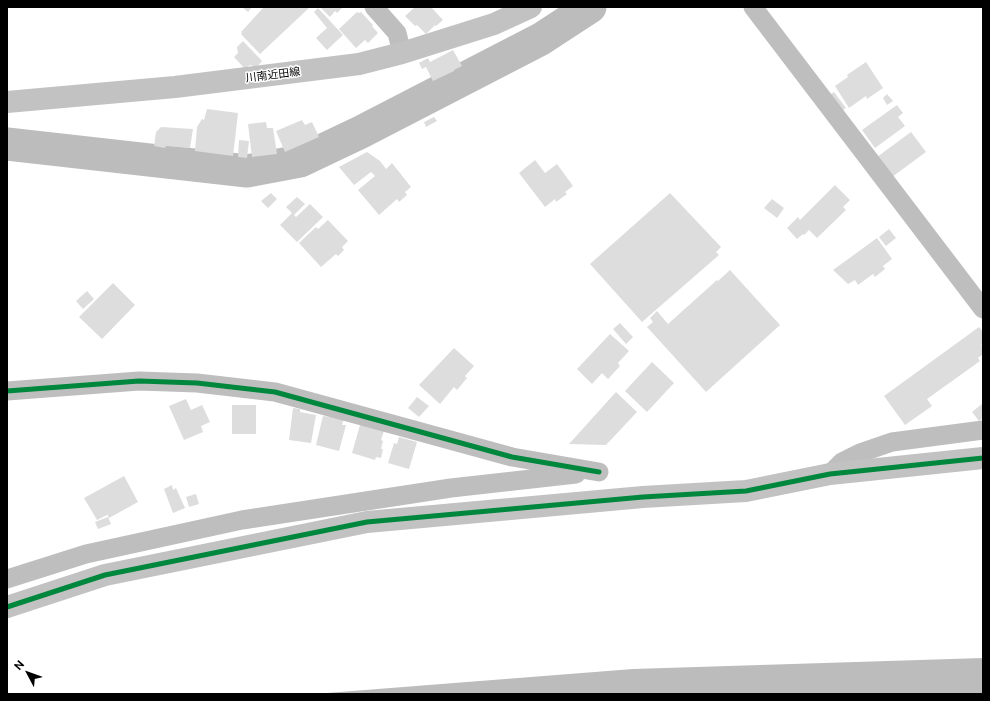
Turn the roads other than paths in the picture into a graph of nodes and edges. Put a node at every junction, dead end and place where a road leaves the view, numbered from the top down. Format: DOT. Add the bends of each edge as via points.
graph roads {
  1 [pos="374,7"];
  2 [pos="530,7"];
  3 [pos="753,7"];
  4 [pos="402,53"];
  5 [pos="7,102"];
  6 [pos="983,309"];
  7 [pos="7,391"];
  8 [pos="983,430"];
  9 [pos="983,458"];
  10 [pos="830,474"];
  11 [pos="7,579"];
  12 [pos="7,606"];
  1 -- 4 [label="street" via="397,33"];
  2 -- 4 [label="street, 川南近田線" via="494,24"];
  3 -- 6 [label="street"];
  4 -- 5 [label="street, 川南近田線" via="359,64 175,87"];
  7 -- 11 [label="street" via="139,381 197,383 275,392 512,457 599,472 451,488 242,520 86,554"];
  8 -- 10 [label="street" via="892,442 860,452 842,462"];
  9 -- 10 [label="street"];
  10 -- 12 [label="street" via="746,491 643,497 367,522 105,575"];
}
